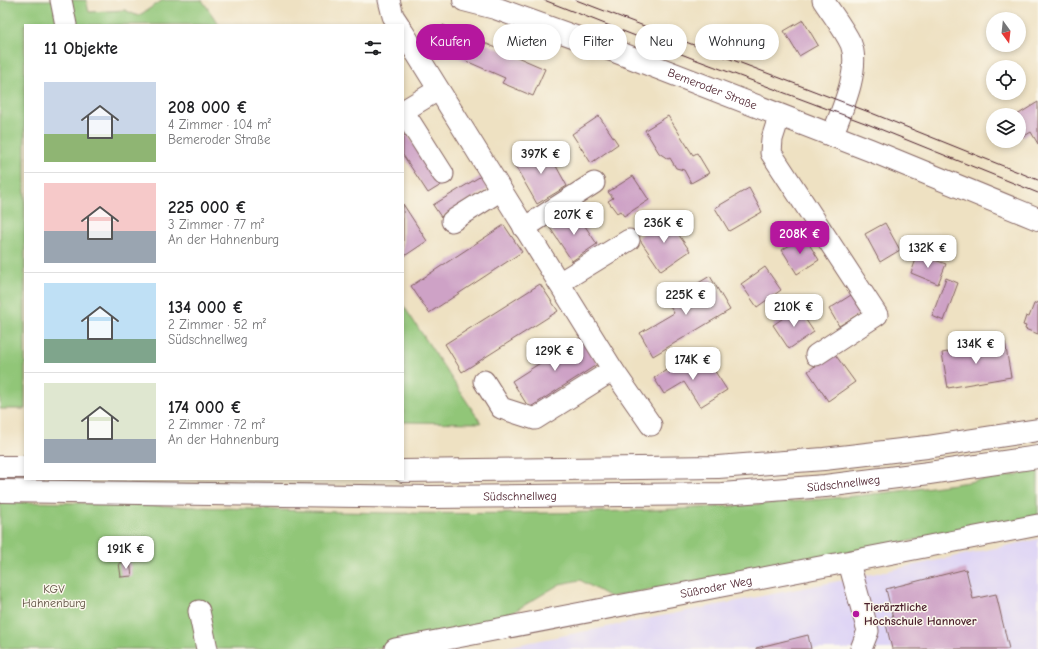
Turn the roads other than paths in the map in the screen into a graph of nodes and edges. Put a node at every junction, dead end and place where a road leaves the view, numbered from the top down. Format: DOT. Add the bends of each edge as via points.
graph roads {
  1 [pos="62,0"];
  2 [pos="389,0"];
  3 [pos="464,0"];
  4 [pos="823,0"];
  5 [pos="66,24"];
  6 [pos="398,24"];
  7 [pos="404,34"];
  8 [pos="438,90"];
  9 [pos="404,110"];
  10 [pos="404,113"];
  11 [pos="779,116"];
  12 [pos="832,136"];
  13 [pos="443,174"];
  14 [pos="594,183"];
  15 [pos="501,190"];
  16 [pos="1038,219"];
  17 [pos="452,222"];
  18 [pos="524,228"];
  19 [pos="629,240"];
  20 [pos="559,283"];
  21 [pos="816,354"];
  22 [pos="613,370"];
  23 [pos="484,380"];
  24 [pos="650,425"];
  25 [pos="1038,430"];
  26 [pos="1038,457"];
  27 [pos="0,467"];
  28 [pos="24,467"];
  29 [pos="404,471"];
  30 [pos="0,491"];
  31 [pos="1038,525"];
  32 [pos="849,563"];
  33 [pos="199,611"];
  34 [pos="206,649"];
  35 [pos="395,649"];
  36 [pos="861,649"];
  1 -- 5 [label="street"];
  2 -- 6 [label="street" via="393,16"];
  3 -- 11 [label="main road, Bemeroder Straße" via="495,8 610,50"];
  4 -- 12 [label="street" via="850,44 853,56 850,89"];
  7 -- 8 [label="street"];
  8 -- 9 [label="street"];
  8 -- 15 [label="street"];
  10 -- 13 [label="street"];
  11 -- 12 [label="main road, Bemeroder Straße"];
  11 -- 21 [label="street" via="771,152 877,315"];
  12 -- 16 [label="main road, Bemeroder Straße"];
  14 -- 18 [label="street"];
  15 -- 17 [label="street"];
  15 -- 18 [label="street"];
  18 -- 20 [label="street"];
  19 -- 20 [label="street"];
  20 -- 22 [label="street"];
  22 -- 23 [label="street" via="535,419 501,408"];
  22 -- 24 [label="street"];
  25 -- 29 [label="main road" via="927,447 718,467"];
  26 -- 30 [label="main road, Südschnellweg" via="825,486 722,494 432,497"];
  27 -- 28 [label="main road"];
  31 -- 32 [label="street, Süßroder Weg"];
  32 -- 35 [label="street, Süßroder Weg"];
  32 -- 36 [label="street" via="868,631"];
  33 -- 34 [label="street"];
}
